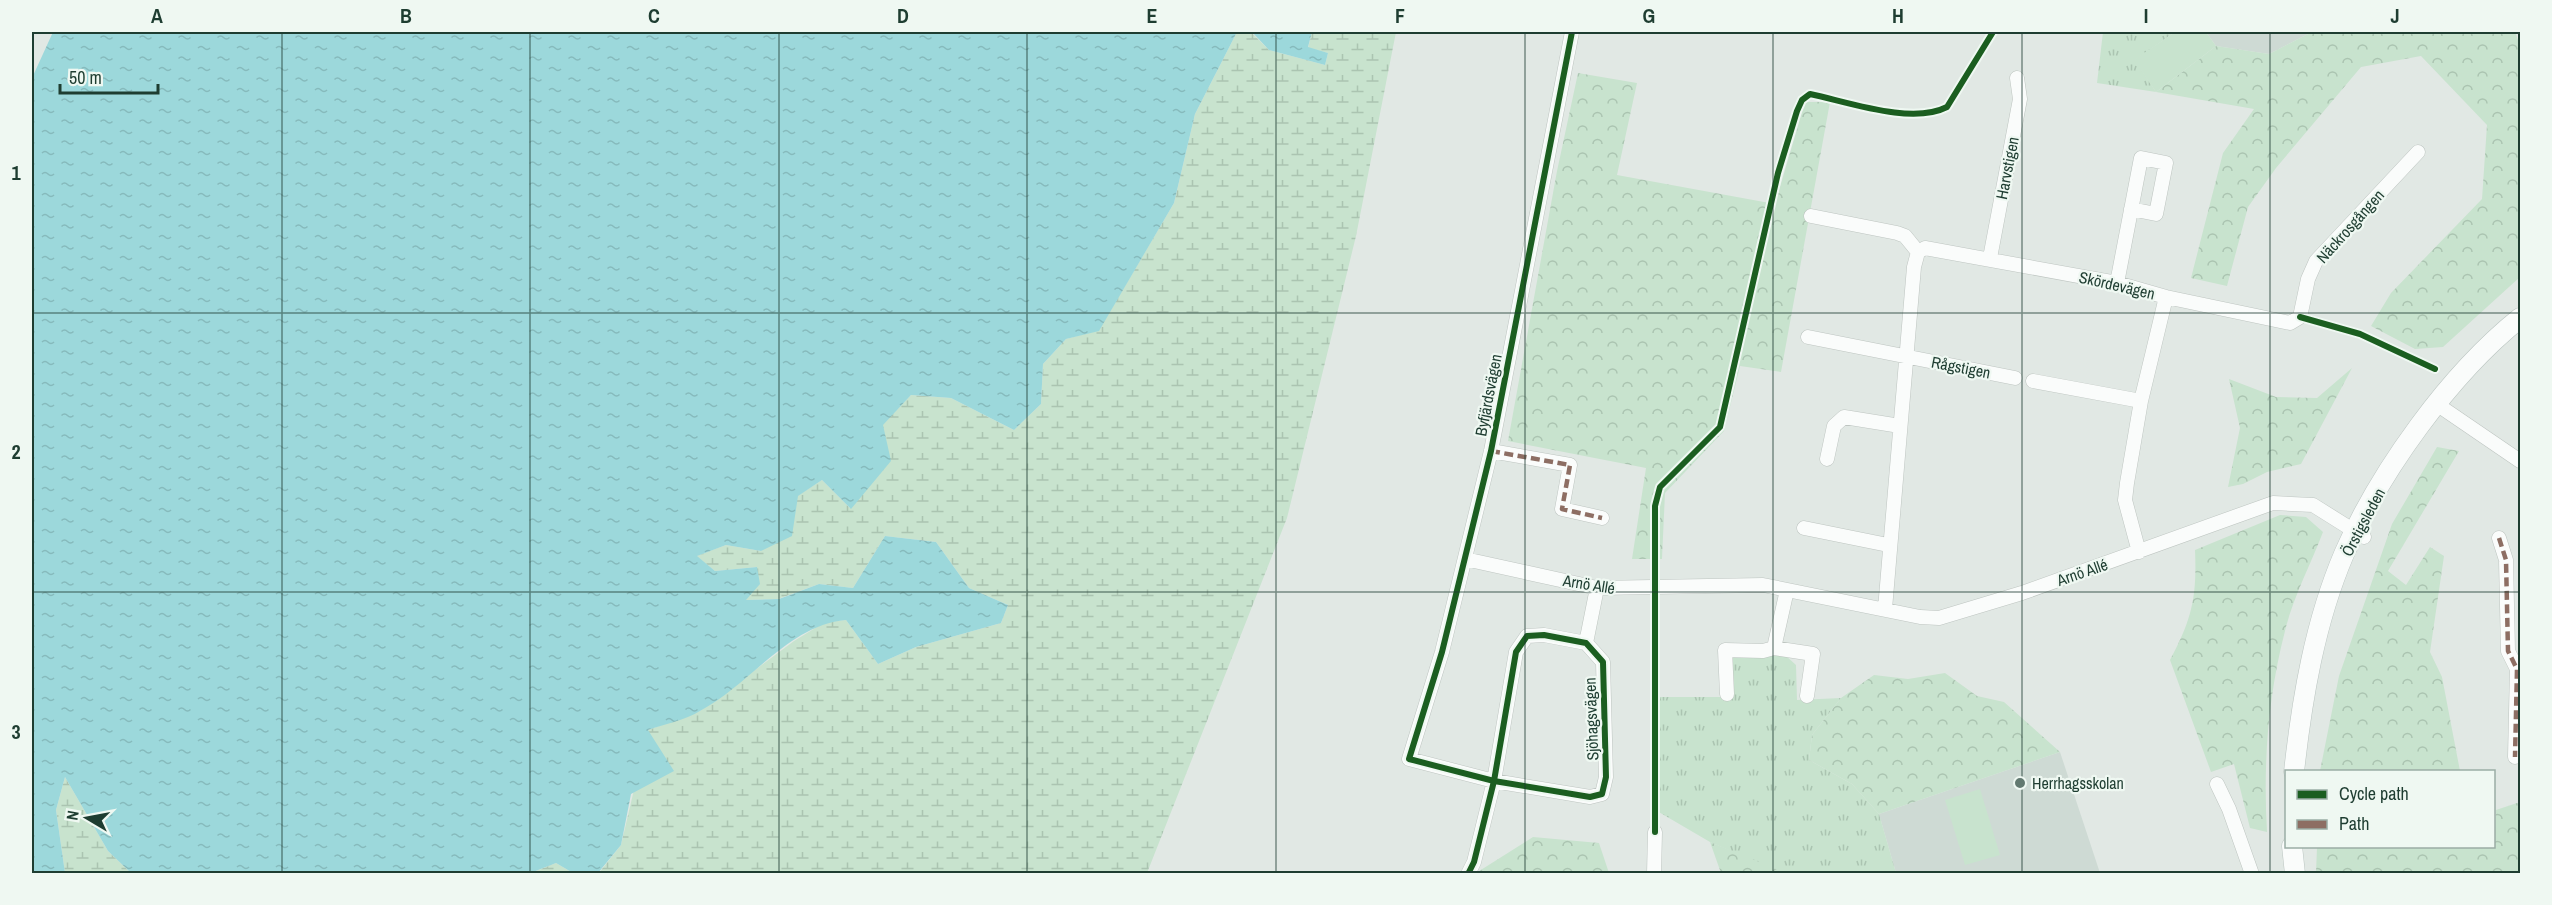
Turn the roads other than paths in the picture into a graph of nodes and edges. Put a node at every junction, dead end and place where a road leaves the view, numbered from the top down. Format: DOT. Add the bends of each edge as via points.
graph roads {
  1 [pos="1572,32"];
  2 [pos="2017,78"];
  3 [pos="2418,152"];
  4 [pos="2131,209"];
  5 [pos="1811,216"];
  6 [pos="1918,252"];
  7 [pos="1989,258"];
  8 [pos="2116,283"];
  9 [pos="2166,297"];
  10 [pos="2520,318"];
  11 [pos="2520,324"];
  12 [pos="1808,337"];
  13 [pos="1906,357"];
  14 [pos="2015,378"];
  15 [pos="2033,381"];
  16 [pos="2142,401"];
  17 [pos="2440,406"];
  18 [pos="1900,426"];
  19 [pos="1491,451"];
  20 [pos="1827,459"];
  21 [pos="2520,461"];
  22 [pos="1602,518"];
  23 [pos="1804,528"];
  24 [pos="2360,534"];
  25 [pos="2499,538"];
  26 [pos="1888,545"];
  27 [pos="2139,552"];
  28 [pos="1465,559"];
  29 [pos="1597,588"];
  30 [pos="1787,590"];
  31 [pos="1885,609"];
  32 [pos="1586,643"];
  33 [pos="1774,648"];
  34 [pos="1726,694"];
  35 [pos="1807,696"];
  36 [pos="2515,757"];
  37 [pos="1409,759"];
  38 [pos="2294,770"];
  39 [pos="2305,770"];
  40 [pos="1494,781"];
  41 [pos="2217,784"];
  42 [pos="1655,832"];
  43 [pos="2292,848"];
  44 [pos="2301,848"];
  45 [pos="1468,873"];
  46 [pos="1654,873"];
  47 [pos="2252,873"];
  48 [pos="2295,873"];
  49 [pos="2302,873"];
  1 -- 19 [label="street, Byfjärdsvägen"];
  2 -- 7 [label="street, Harvstigen" via="2020,99"];
  3 -- 9 [label="street, Näckrosgången" via="2326,249 2308,279 2300,317 2290,323"];
  4 -- 8 [label="street"];
  5 -- 6 [label="street" via="1897,233 1905,236"];
  6 -- 7 [label="street, Skördevägen" via="1925,248"];
  6 -- 13 [label="street"];
  7 -- 8 [label="street, Skördevägen"];
  8 -- 9 [label="street, Skördevägen"];
  9 -- 16 [label="street, Skördevägen"];
  10 -- 17 [label="street, Örstigsleden" via="2504,331"];
  11 -- 17 [label="street, Örstigsleden"];
  12 -- 13 [label="street"];
  13 -- 14 [label="street, Rågstigen"];
  13 -- 18 [label="street"];
  15 -- 16 [label="street"];
  16 -- 27 [label="street, Skördevägen" via="2125,500"];
  17 -- 21 [label="street"];
  17 -- 24 [label="street, Örstigsleden" via="2395,463"];
  18 -- 20 [label="street" via="1844,417 1834,426"];
  18 -- 26 [label="street"];
  19 -- 22 [label="street, Byfjärdsvägen" via="1570,465 1562,509"];
  19 -- 28 [label="street, Byfjärdsvägen"];
  23 -- 26 [label="street"];
  24 -- 27 [label="street, Arnö Allé" via="2313,505 2273,503"];
  24 -- 38 [label="street, Örstigsleden" via="2331,588 2300,720"];
  24 -- 39 [label="street, Örstigsleden" via="2323,655"];
  25 -- 36 [label="street" via="2506,560 2508,651 2517,669"];
  26 -- 31 [label="street"];
  27 -- 31 [label="street, Arnö Allé" via="1939,618"];
  28 -- 29 [label="street, Arnö Allé"];
  28 -- 37 [label="street, Byfjärdsvägen"];
  29 -- 30 [label="street, Arnö Allé" via="1763,585"];
  29 -- 32 [label="street"];
  30 -- 31 [label="street, Arnö Allé"];
  30 -- 33 [label="street"];
  32 -- 40 [label="street" via="1544,635 1527,636 1520,644 1512,667"];
  32 -- 40 [label="street, Sjöhagsvägen" via="1603,662 1606,777 1602,794 1590,797"];
  33 -- 34 [label="street" via="1725,650"];
  33 -- 35 [label="street" via="1813,654"];
  37 -- 40 [label="street, Sjöhagsvägen"];
  40 -- 45 [label="street"];
  41 -- 47 [label="street"];
  42 -- 46 [label="street"];
  43 -- 48 [label="street"];
  44 -- 49 [label="street"];
}
